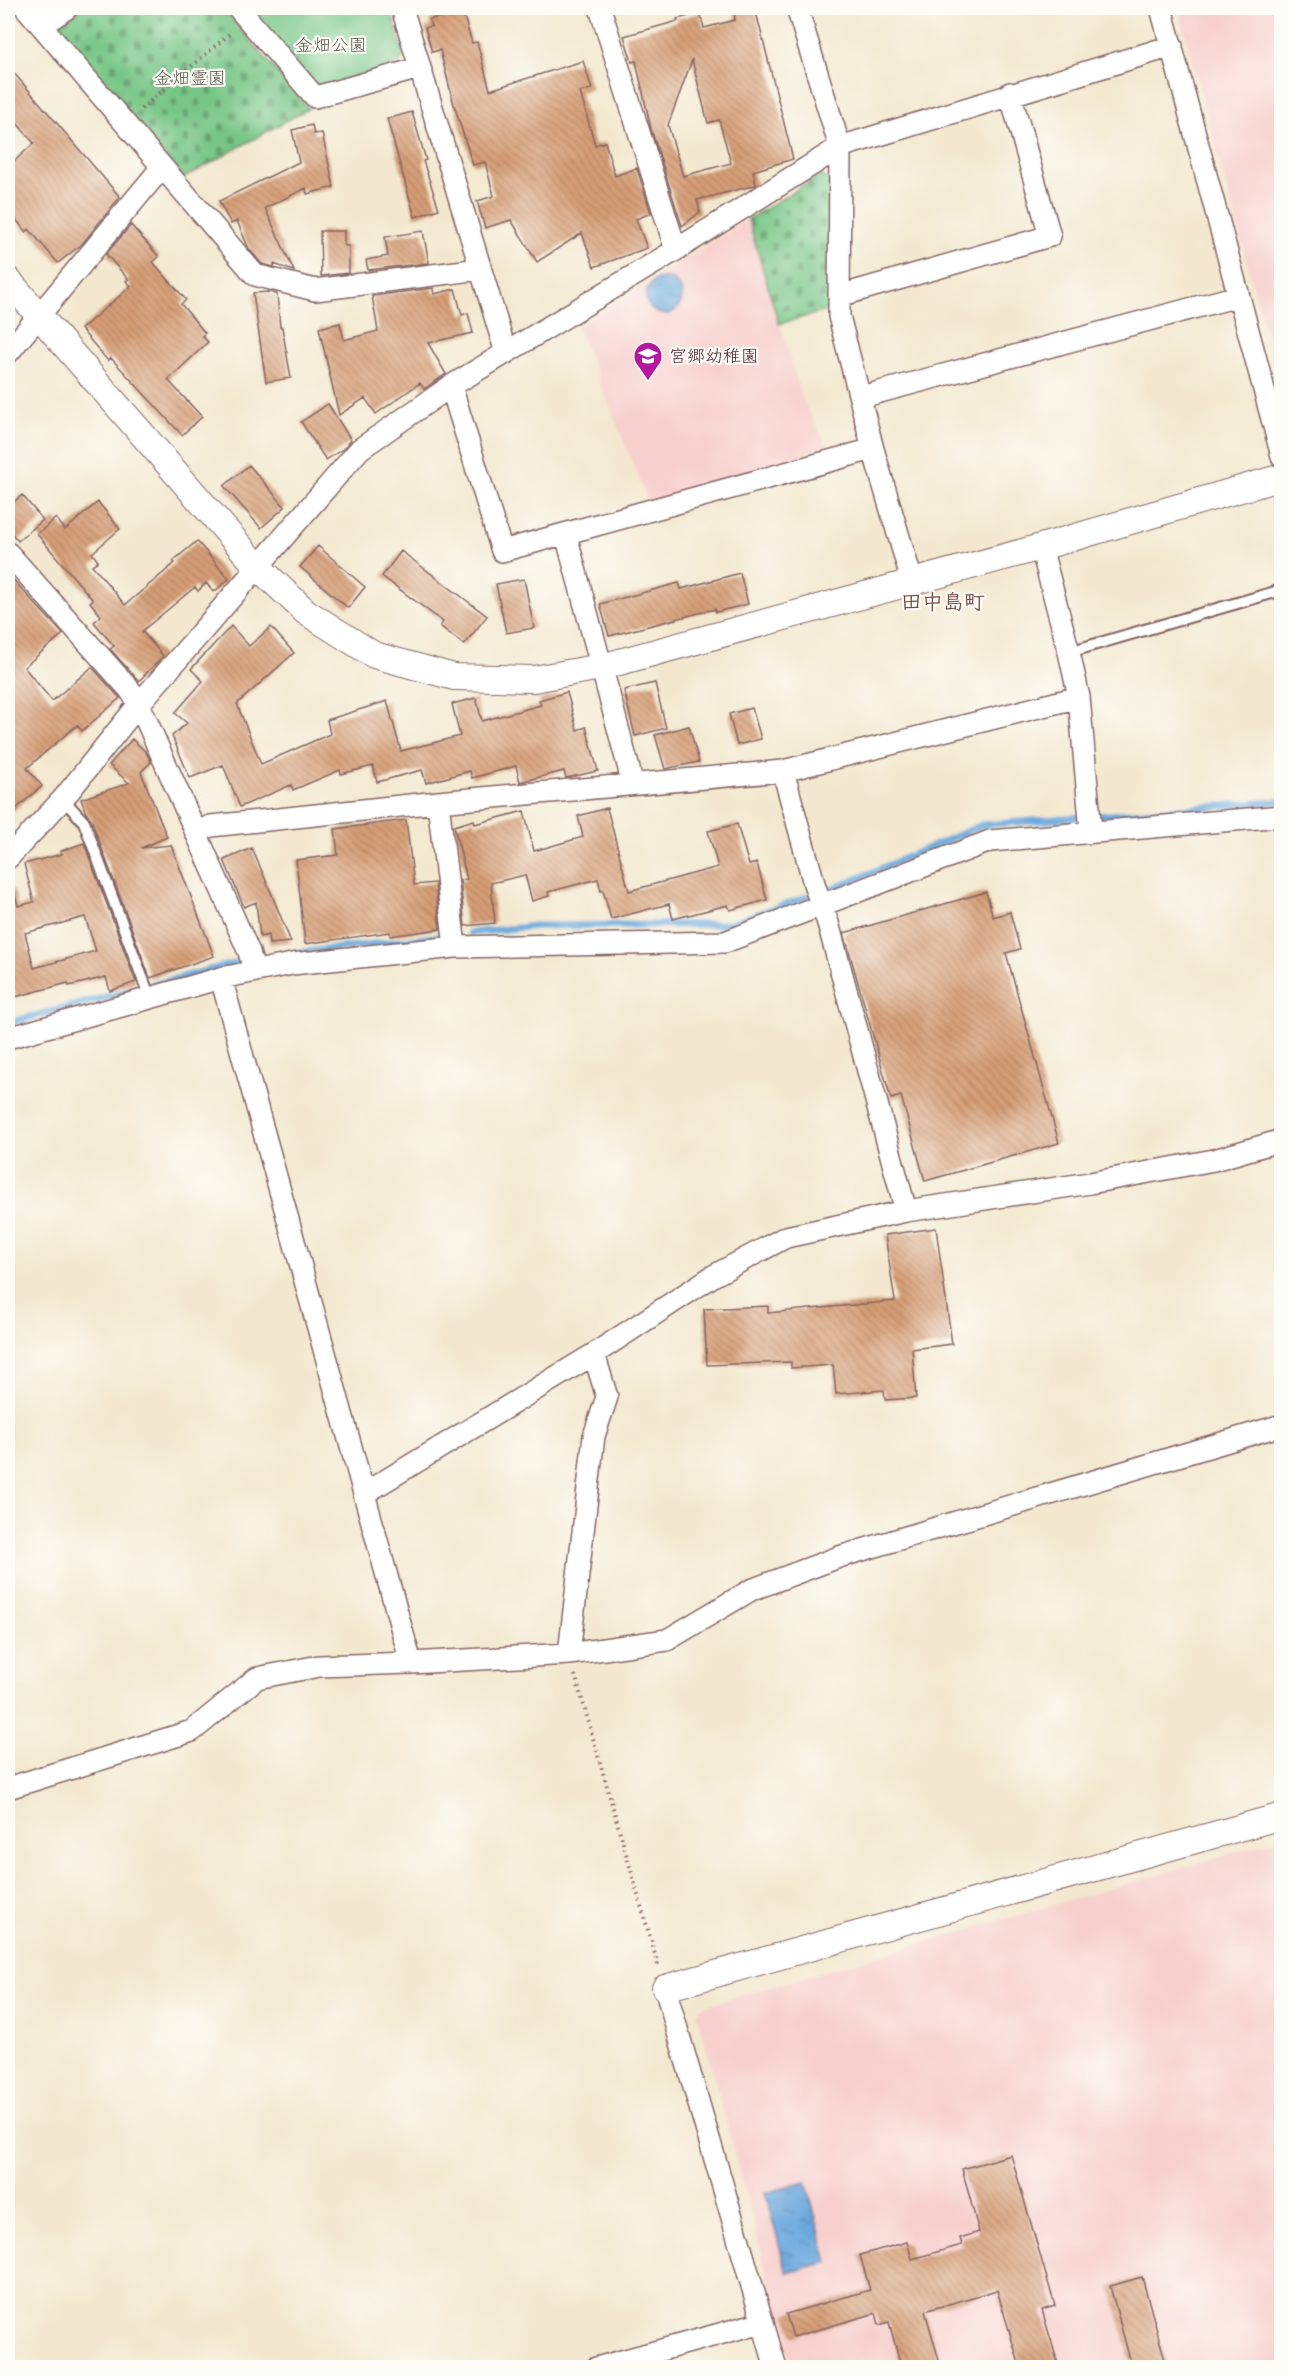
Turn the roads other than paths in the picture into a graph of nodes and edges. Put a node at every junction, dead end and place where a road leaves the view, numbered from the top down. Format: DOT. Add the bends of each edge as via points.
graph roads {
  1 [pos="26,8"];
  2 [pos="67,8"];
  3 [pos="402,8"];
  4 [pos="600,8"];
  5 [pos="797,8"];
  6 [pos="1161,8"];
  7 [pos="243,13"];
  8 [pos="42,25"];
  9 [pos="1172,46"];
  10 [pos="420,68"];
  11 [pos="1010,93"];
  12 [pos="840,147"];
  13 [pos="162,167"];
  14 [pos="676,250"];
  15 [pos="480,269"];
  16 [pos="8,280"];
  17 [pos="838,296"];
  18 [pos="1238,296"];
  19 [pos="39,316"];
  20 [pos="8,353"];
  21 [pos="506,353"];
  22 [pos="452,386"];
  23 [pos="861,397"];
  24 [pos="873,449"];
  25 [pos="1281,456"];
  26 [pos="1281,477"];
  27 [pos="566,535"];
  28 [pos="1041,547"];
  29 [pos="8,554"];
  30 [pos="257,566"];
  31 [pos="912,581"];
  32 [pos="1281,590"];
  33 [pos="1069,652"];
  34 [pos="601,667"];
  35 [pos="1079,697"];
  36 [pos="139,704"];
  37 [pos="783,771"];
  38 [pos="631,784"];
  39 [pos="63,799"];
  40 [pos="438,802"];
  41 [pos="1281,816"];
  42 [pos="1091,831"];
  43 [pos="196,832"];
  44 [pos="8,858"];
  45 [pos="822,906"];
  46 [pos="455,947"];
  47 [pos="255,970"];
  48 [pos="221,978"];
  49 [pos="150,998"];
  50 [pos="8,1038"];
  51 [pos="1281,1140"];
  52 [pos="906,1210"];
  53 [pos="594,1354"];
  54 [pos="1281,1425"];
  55 [pos="365,1492"];
  56 [pos="569,1654"];
  57 [pos="411,1664"];
  58 [pos="8,1788"];
  59 [pos="1281,1816"];
  60 [pos="665,1988"];
  61 [pos="763,2322"];
  62 [pos="596,2367"];
  63 [pos="776,2367"];
  1 -- 8 [label="street"];
  2 -- 8 [label="street"];
  3 -- 10 [label="street"];
  4 -- 14 [label="street"];
  5 -- 12 [label="street"];
  6 -- 9 [label="street"];
  7 -- 10 [label="street" via="315,97"];
  8 -- 13 [label="street"];
  9 -- 11 [label="street"];
  9 -- 18 [label="street"];
  10 -- 15 [label="street"];
  11 -- 12 [label="street"];
  11 -- 17 [label="street" via="1050,236"];
  12 -- 14 [label="street"];
  12 -- 17 [label="street"];
  13 -- 15 [label="street" via="255,275 315,290"];
  13 -- 19 [label="street"];
  14 -- 21 [label="street"];
  15 -- 21 [label="street"];
  16 -- 19 [label="street"];
  17 -- 23 [label="street" via="839,316"];
  18 -- 23 [label="street"];
  18 -- 25 [label="street"];
  19 -- 20 [label="street"];
  19 -- 30 [label="street"];
  21 -- 22 [label="street"];
  22 -- 27 [label="street" via="502,551"];
  22 -- 30 [label="street" via="360,449"];
  23 -- 24 [label="street"];
  24 -- 27 [label="street"];
  24 -- 31 [label="street"];
  26 -- 28 [label="street"];
  27 -- 34 [label="street"];
  28 -- 31 [label="street"];
  28 -- 33 [label="street"];
  29 -- 36 [label="street"];
  30 -- 34 [label="street" via="306,612 374,655 454,677 534,680"];
  30 -- 36 [label="street"];
  31 -- 34 [label="street"];
  32 -- 33 [label="lane"];
  33 -- 35 [label="street"];
  34 -- 38 [label="street"];
  35 -- 37 [label="street"];
  35 -- 42 [label="street"];
  36 -- 39 [label="street"];
  36 -- 43 [label="street"];
  37 -- 38 [label="street"];
  37 -- 45 [label="street"];
  38 -- 40 [label="street"];
  39 -- 44 [label="street"];
  39 -- 49 [label="lane" via="84,822"];
  40 -- 43 [label="street" via="212,826"];
  40 -- 46 [label="street"];
  41 -- 42 [label="street"];
  42 -- 45 [label="street" via="990,841"];
  43 -- 47 [label="street"];
  45 -- 46 [label="street" via="725,942"];
  45 -- 52 [label="street"];
  46 -- 47 [label="street"];
  47 -- 48 [label="street"];
  48 -- 49 [label="street"];
  48 -- 55 [label="street"];
  49 -- 50 [label="street"];
  51 -- 52 [label="street" via="1214,1160"];
  52 -- 53 [label="street" via="786,1237 713,1276"];
  53 -- 55 [label="street"];
  53 -- 56 [label="street" via="607,1397 594,1436"];
  54 -- 56 [label="street" via="839,1557 751,1590 668,1640"];
  55 -- 57 [label="street"];
  56 -- 57 [label="street"];
  57 -- 58 [label="street" via="319,1665 257,1678 192,1731"];
  59 -- 60 [label="street"];
  60 -- 61 [label="street"];
  61 -- 62 [label="street"];
  61 -- 63 [label="street"];
}
